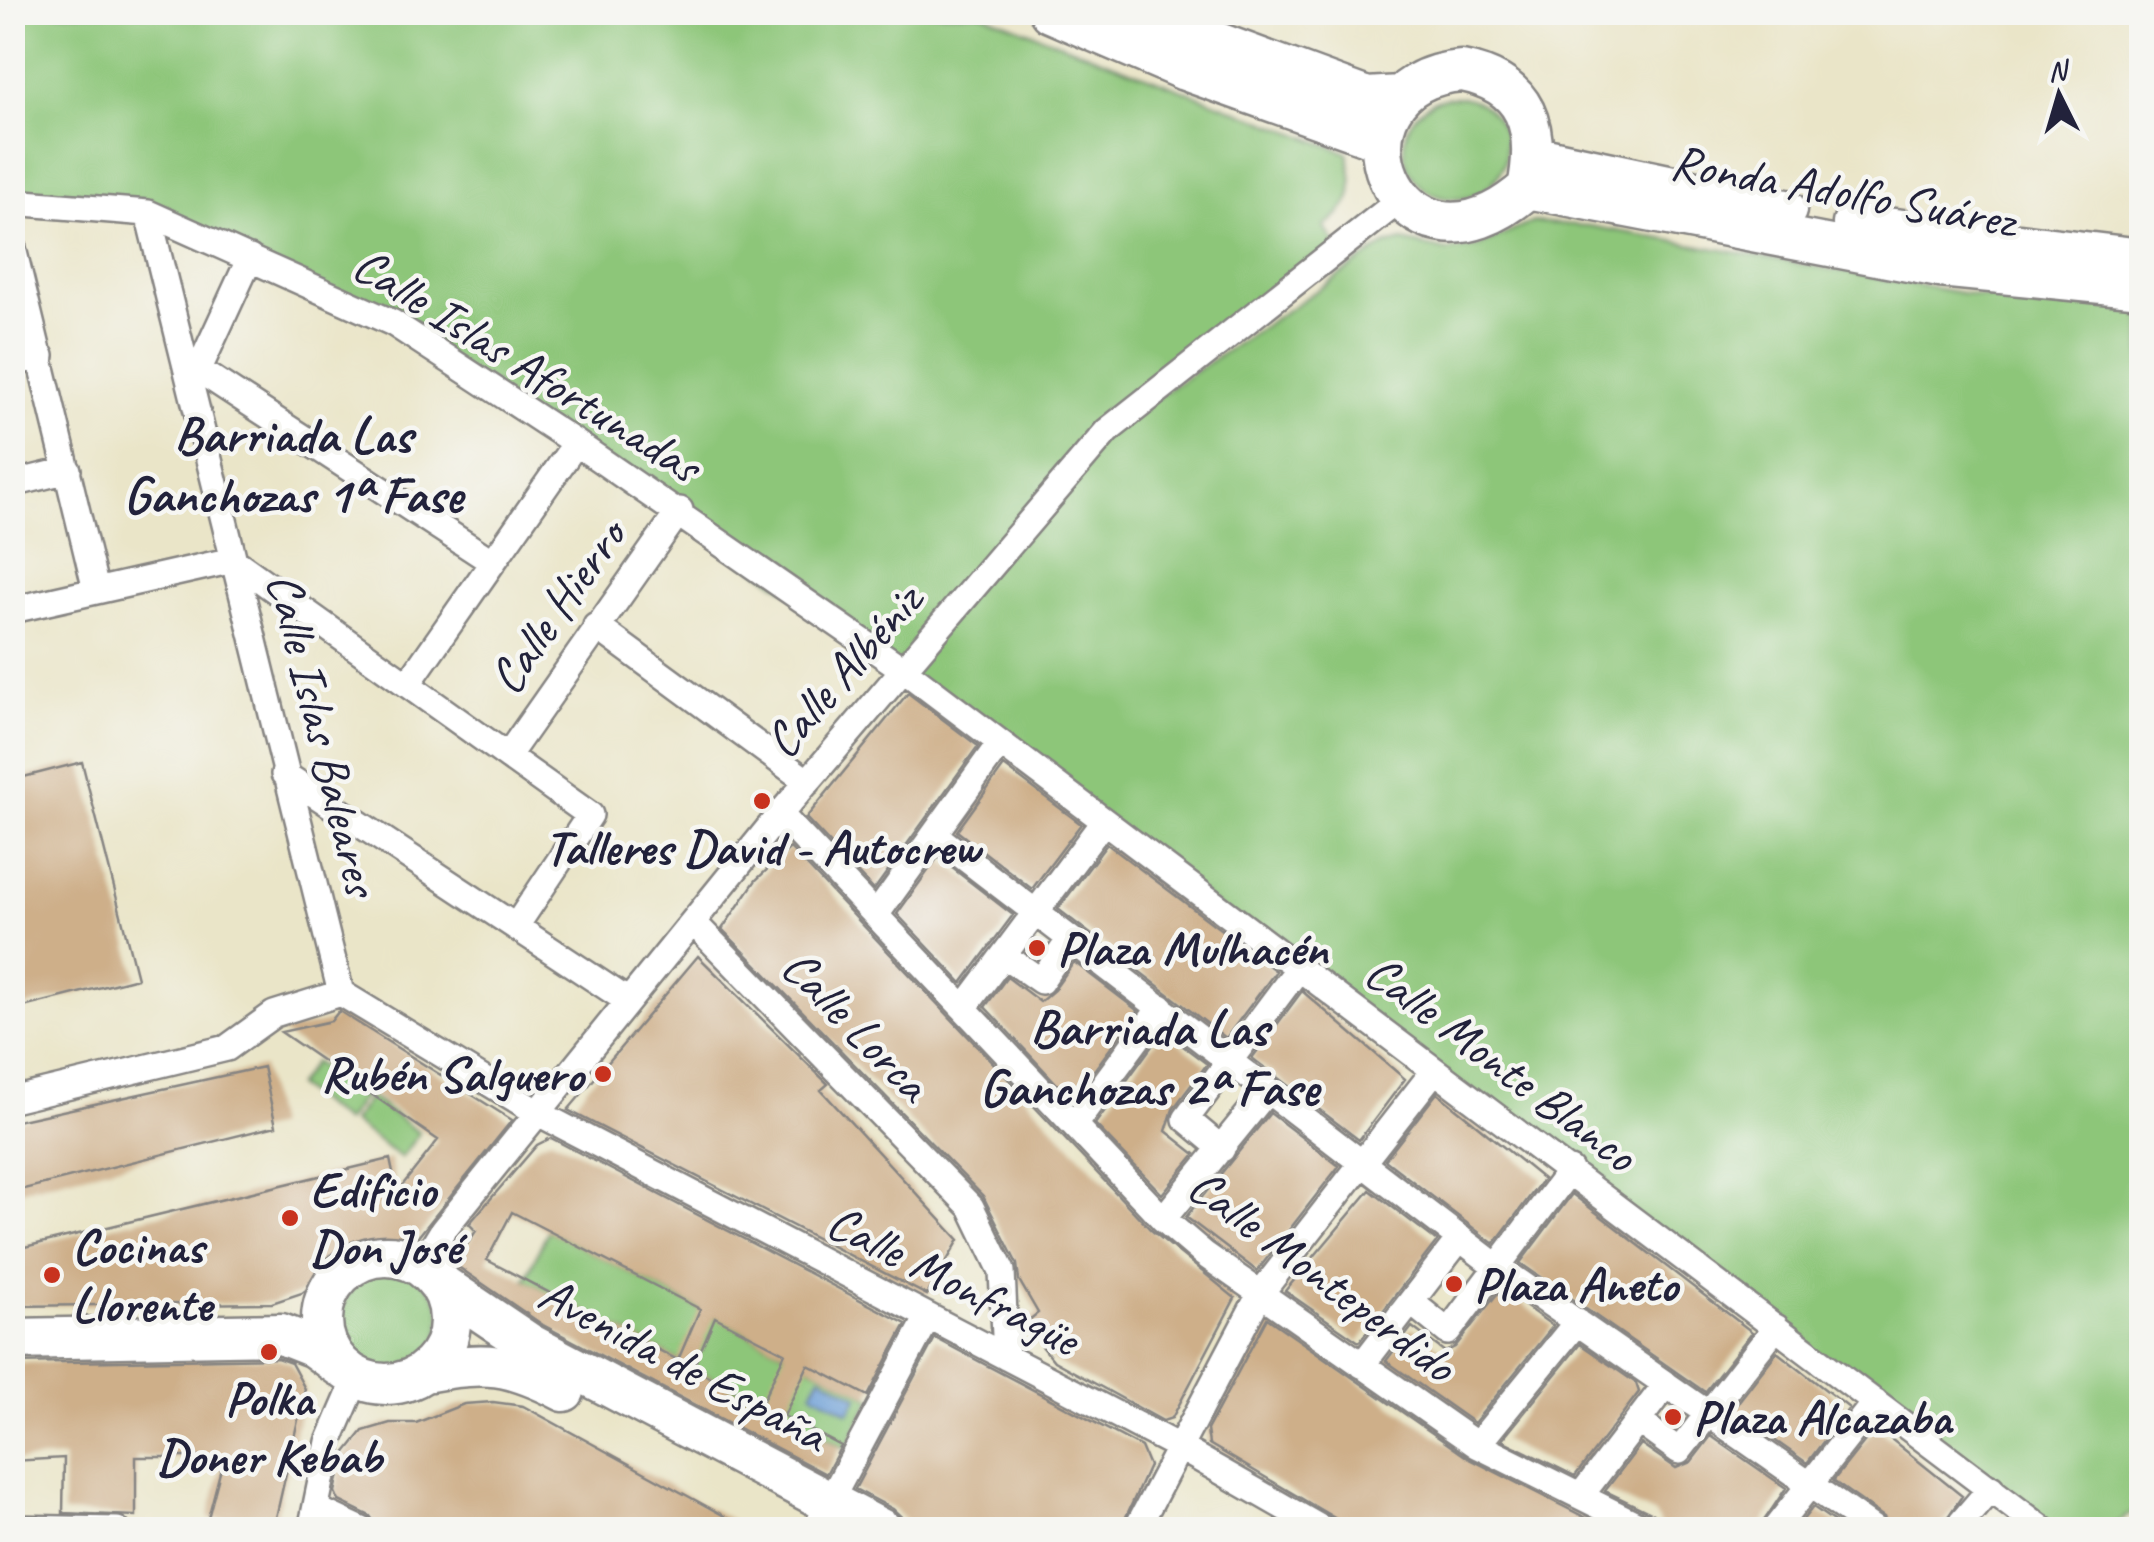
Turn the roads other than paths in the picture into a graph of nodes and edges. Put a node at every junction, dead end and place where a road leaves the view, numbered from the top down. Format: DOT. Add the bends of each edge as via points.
graph roads {
  1 [pos="1050,12"];
  2 [pos="1134,12"];
  3 [pos="1400,96"];
  4 [pos="1381,140"];
  5 [pos="1530,172"];
  6 [pos="1400,200"];
  7 [pos="12,202"];
  8 [pos="148,212"];
  9 [pos="12,244"];
  10 [pos="250,258"];
  11 [pos="2142,259"];
  12 [pos="2142,287"];
  13 [pos="42,356"];
  14 [pos="12,363"];
  15 [pos="196,377"];
  16 [pos="576,442"];
  17 [pos="68,470"];
  18 [pos="12,484"];
  19 [pos="680,510"];
  20 [pos="233,560"];
  21 [pos="491,561"];
  22 [pos="96,590"];
  23 [pos="12,610"];
  24 [pos="596,626"];
  25 [pos="904,670"];
  26 [pos="409,682"];
  27 [pos="1000,743"];
  28 [pos="508,755"];
  29 [pos="284,774"];
  30 [pos="808,782"];
  31 [pos="780,814"];
  32 [pos="1104,821"];
  33 [pos="935,835"];
  34 [pos="1036,910"];
  35 [pos="876,915"];
  36 [pos="693,922"];
  37 [pos="516,926"];
  38 [pos="1070,940"];
  39 [pos="1004,956"];
  40 [pos="1299,968"];
  41 [pos="341,993"];
  42 [pos="628,1002"];
  43 [pos="964,1008"];
  44 [pos="1161,1008"];
  45 [pos="1231,1060"];
  46 [pos="1434,1070"];
  47 [pos="1268,1090"];
  48 [pos="12,1100"];
  49 [pos="540,1114"];
  50 [pos="1076,1122"];
  51 [pos="1222,1149"];
  52 [pos="1364,1164"];
  53 [pos="1570,1170"];
  54 [pos="1163,1219"];
  55 [pos="1460,1238"];
  56 [pos="1496,1266"];
  57 [pos="430,1274"];
  58 [pos="336,1280"];
  59 [pos="1260,1294"];
  60 [pos="1411,1302"];
  61 [pos="12,1317"];
  62 [pos="927,1320"];
  63 [pos="1577,1322"];
  64 [pos="1776,1327"];
  65 [pos="12,1339"];
  66 [pos="1006,1357"];
  67 [pos="1362,1365"];
  68 [pos="349,1372"];
  69 [pos="425,1372"];
  70 [pos="1666,1384"];
  71 [pos="1875,1402"];
  72 [pos="1708,1413"];
  73 [pos="1638,1421"];
  74 [pos="1477,1445"];
  75 [pos="1177,1446"];
  76 [pos="1812,1482"];
  77 [pos="1991,1488"];
  78 [pos="1582,1494"];
  79 [pos="314,1519"];
  80 [pos="825,1521"];
  81 [pos="12,1528"];
  82 [pos="117,1530"];
  83 [pos="362,1530"];
  84 [pos="882,1530"];
  85 [pos="1136,1530"];
  86 [pos="1324,1530"];
  87 [pos="1648,1530"];
  88 [pos="1774,1530"];
  89 [pos="1875,1530"];
  90 [pos="1955,1530"];
  91 [pos="2044,1530"];
  1 -- 4 [label="main road" via="1186,70"];
  2 -- 3 [label="main road" via="1367,98"];
  3 -- 4 [label="main road"];
  3 -- 5 [label="main road" via="1442,73 1482,75 1500,84 1533,132"];
  4 -- 6 [label="main road" via="1382,162"];
  5 -- 6 [label="main road" via="1492,217 1468,224 1431,219"];
  5 -- 11 [label="main road, Ronda Adolfo Suárez" via="1865,226"];
  5 -- 12 [label="main road, Ronda Adolfo Suárez" via="1940,266"];
  6 -- 25 [label="street, Calle Albéniz" via="1107,431"];
  7 -- 8 [label="street, Calle Islas Afortunadas"];
  8 -- 10 [label="street, Calle Islas Afortunadas"];
  8 -- 15 [label="street, Calle Islas Baleares"];
  9 -- 13 [label="street"];
  10 -- 15 [label="street"];
  10 -- 16 [label="street, Calle Islas Afortunadas" via="393,323"];
  13 -- 14 [label="street"];
  13 -- 17 [label="street"];
  15 -- 20 [label="street, Calle Islas Baleares"];
  15 -- 21 [label="street"];
  16 -- 19 [label="street, Calle Islas Afortunadas"];
  16 -- 21 [label="street"];
  17 -- 18 [label="street"];
  17 -- 22 [label="street"];
  19 -- 24 [label="street, Calle Hierro"];
  19 -- 25 [label="street, Calle Islas Afortunadas"];
  20 -- 22 [label="street"];
  20 -- 26 [label="street"];
  20 -- 29 [label="street, Calle Islas Baleares"];
  21 -- 26 [label="street"];
  22 -- 23 [label="street"];
  24 -- 28 [label="street, Calle Hierro"];
  24 -- 30 [label="street"];
  25 -- 27 [label="street, Calle Monte Blanco"];
  25 -- 30 [label="street, Calle Albéniz"];
  26 -- 28 [label="street"];
  27 -- 32 [label="street, Calle Monte Blanco"];
  27 -- 33 [label="street"];
  28 -- 37 [label="street" via="590,816"];
  29 -- 37 [label="street"];
  29 -- 41 [label="street, Calle Islas Baleares"];
  30 -- 31 [label="street, Calle Albéniz"];
  31 -- 35 [label="street, Calle Monteperdido"];
  31 -- 36 [label="street, Calle Albéniz"];
  32 -- 34 [label="street"];
  32 -- 40 [label="street, Calle Monte Blanco"];
  33 -- 34 [label="street"];
  33 -- 35 [label="street"];
  34 -- 38 [label="street"];
  34 -- 39 [label="street"];
  35 -- 43 [label="street, Calle Monteperdido"];
  36 -- 42 [label="street, Calle Albéniz"];
  36 -- 66 [label="street, Calle Lorca" via="971,1208 1002,1270"];
  37 -- 42 [label="street"];
  38 -- 39 [label="street" via="1041,980"];
  38 -- 44 [label="street"];
  39 -- 43 [label="street"];
  40 -- 45 [label="street"];
  40 -- 46 [label="street, Calle Monte Blanco"];
  41 -- 48 [label="street" via="274,1014 227,1048"];
  41 -- 49 [label="street"];
  42 -- 49 [label="street, Calle Albéniz"];
  43 -- 50 [label="street, Calle Monteperdido"];
  44 -- 45 [label="street"];
  44 -- 50 [label="street"];
  45 -- 47 [label="street"];
  45 -- 51 [label="street" via="1186,1119"];
  46 -- 52 [label="street"];
  46 -- 53 [label="street, Calle Monte Blanco"];
  47 -- 51 [label="street"];
  47 -- 52 [label="street"];
  49 -- 57 [label="street, Calle Albéniz" via="442,1230"];
  49 -- 62 [label="street, Calle Monfragüe"];
  50 -- 54 [label="street, Calle Monteperdido"];
  51 -- 54 [label="street"];
  52 -- 55 [label="street"];
  52 -- 59 [label="street"];
  53 -- 56 [label="street"];
  53 -- 64 [label="street, Calle Monte Blanco"];
  54 -- 59 [label="street, Calle Monteperdido"];
  55 -- 56 [label="street"];
  55 -- 60 [label="street"];
  56 -- 60 [label="street" via="1448,1332"];
  56 -- 63 [label="street"];
  57 -- 58 [label="main road" via="385,1256 366,1259"];
  57 -- 69 [label="main road" via="451,1320 448,1340"];
  57 -- 80 [label="main road, Avenida de España" via="531,1345"];
  58 -- 61 [label="main road" via="315,1299 282,1312"];
  58 -- 68 [label="main road" via="326,1296 323,1334"];
  59 -- 67 [label="street, Calle Monteperdido"];
  59 -- 75 [label="street"];
  60 -- 67 [label="street"];
  62 -- 66 [label="street, Calle Monfragüe"];
  62 -- 80 [label="street"];
  63 -- 70 [label="street"];
  63 -- 74 [label="street"];
  64 -- 71 [label="street, Calle Monte Blanco"];
  64 -- 72 [label="street"];
  65 -- 68 [label="main road" via="281,1334"];
  66 -- 75 [label="street, Calle Monfragüe"];
  67 -- 74 [label="street, Calle Monteperdido"];
  68 -- 69 [label="main road" via="392,1384"];
  68 -- 79 [label="street"];
  69 -- 80 [label="main road, Avenida de España" via="475,1362 521,1369"];
  70 -- 72 [label="street"];
  70 -- 73 [label="street"];
  71 -- 76 [label="street"];
  71 -- 77 [label="street, Calle Monte Blanco"];
  72 -- 73 [label="street" via="1679,1451"];
  72 -- 76 [label="street"];
  73 -- 78 [label="street"];
  74 -- 78 [label="street, Calle Monteperdido"];
  75 -- 85 [label="street"];
  75 -- 86 [label="street, Calle Monfragüe"];
  76 -- 88 [label="street"];
  76 -- 89 [label="street"];
  77 -- 90 [label="street"];
  77 -- 91 [label="street, Calle Monte Blanco"];
  78 -- 87 [label="street, Calle Monteperdido"];
  79 -- 83 [label="street"];
  80 -- 84 [label="main road, Avenida de España"];
  81 -- 82 [label="street"];
}
